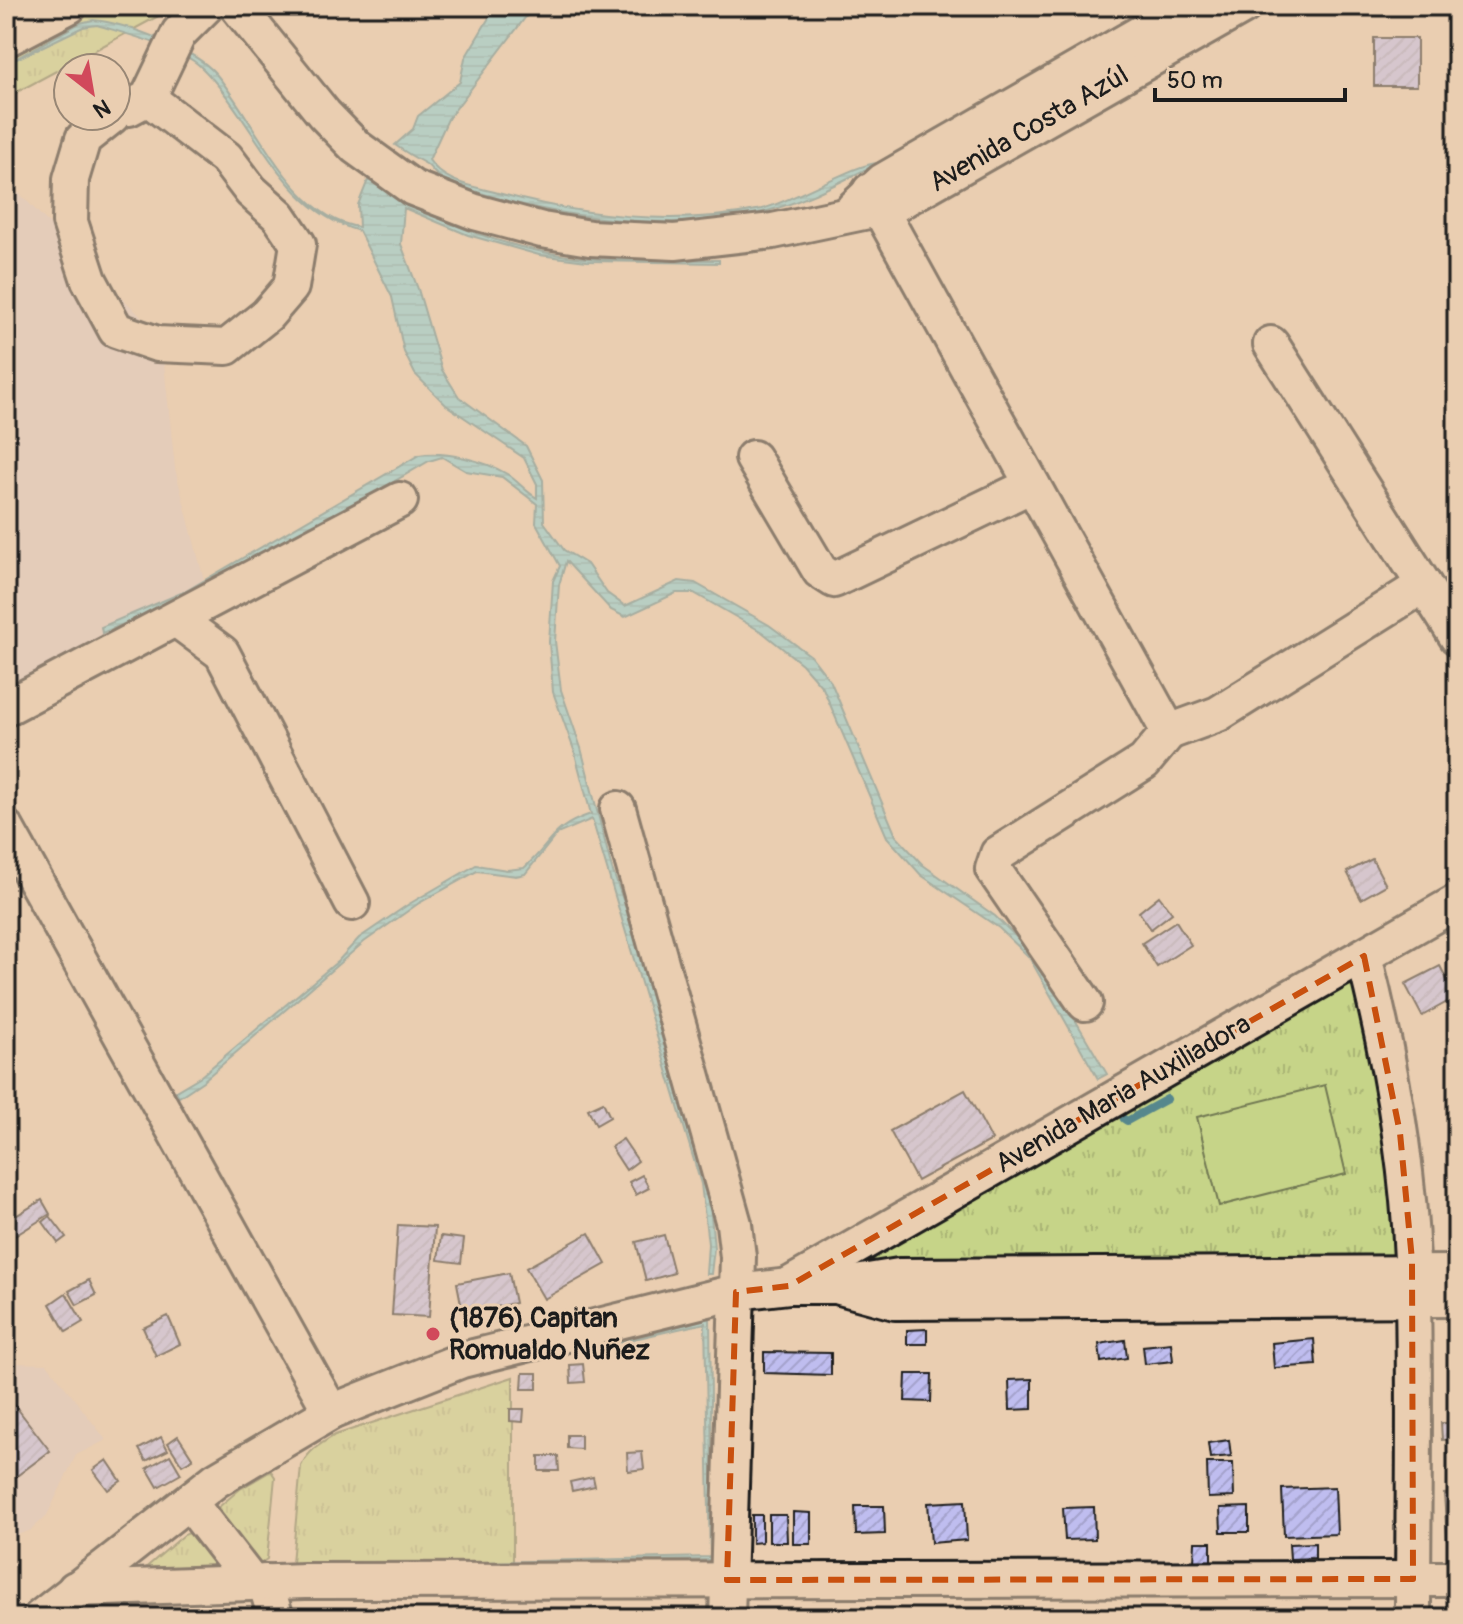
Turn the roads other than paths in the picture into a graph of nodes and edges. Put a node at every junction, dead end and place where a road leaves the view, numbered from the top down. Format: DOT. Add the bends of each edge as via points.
graph roads {
  1 [pos="69,6"];
  2 [pos="206,6"];
  3 [pos="237,6"];
  4 [pos="1188,6"];
  5 [pos="1244,6"];
  6 [pos="6,39"];
  7 [pos="148,98"];
  8 [pos="132,106"];
  9 [pos="92,132"];
  10 [pos="867,205"];
  11 [pos="1271,344"];
  12 [pos="753,458"];
  13 [pos="1032,485"];
  14 [pos="400,500"];
  15 [pos="1424,585"];
  16 [pos="176,619"];
  17 [pos="1457,637"];
  18 [pos="6,708"];
  19 [pos="1169,732"];
  20 [pos="618,809"];
  21 [pos="6,828"];
  22 [pos="1457,902"];
  23 [pos="352,903"];
  24 [pos="1364,956"];
  25 [pos="1085,1003"];
  26 [pos="1457,1273"];
  27 [pos="789,1286"];
  28 [pos="1412,1286"];
  29 [pos="736,1292"];
  30 [pos="1457,1299"];
  31 [pos="331,1412"];
  32 [pos="189,1502"];
  33 [pos="1413,1579"];
  34 [pos="1457,1579"];
  35 [pos="727,1580"];
  36 [pos="258,1582"];
  37 [pos="75,1589"];
  38 [pos="40,1618"];
  39 [pos="276,1618"];
  40 [pos="727,1618"];
  41 [pos="1413,1618"];
  1 -- 6 [label="street"];
  2 -- 7 [label="street" via="179,33"];
  3 -- 10 [label="street, Avenida Costa Azúl" via="294,80 356,147 413,188 475,212 542,230 633,241 729,238"];
  4 -- 10 [label="street, Avenida Costa Azúl"];
  5 -- 10 [label="street, Avenida Costa Azúl" via="910,197"];
  7 -- 8 [label="street"];
  7 -- 9 [label="street" via="226,158 298,244 291,287 267,315 227,347 157,344 116,330 89,280 70,222 71,179 83,139"];
  10 -- 13 [label="street"];
  11 -- 15 [label="street"];
  12 -- 13 [label="street" via="820,571 834,580"];
  13 -- 19 [label="street"];
  14 -- 16 [label="street"];
  15 -- 17 [label="street"];
  15 -- 19 [label="street" via="1218,714"];
  16 -- 18 [label="street"];
  16 -- 23 [label="street" via="222,653"];
  19 -- 25 [label="street" via="1144,762 998,854 993,869"];
  20 -- 29 [label="street" via="726,1191 738,1257"];
  21 -- 31 [label="street"];
  22 -- 24 [label="street, Avenida Maria Auxiliadora"];
  24 -- 27 [label="street, Avenida Maria Auxiliadora"];
  24 -- 28 [label="street" via="1398,1119"];
  26 -- 28 [label="street"];
  27 -- 28 [label="street" via="837,1286 899,1276"];
  27 -- 29 [label="street"];
  28 -- 30 [label="street"];
  28 -- 33 [label="street"];
  29 -- 31 [label="street" via="462,1360"];
  29 -- 35 [label="street"];
  31 -- 32 [label="street" via="216,1480"];
  32 -- 36 [label="street"];
  32 -- 37 [label="street"];
  33 -- 34 [label="street"];
  33 -- 35 [label="street"];
  33 -- 41 [label="street"];
  35 -- 36 [label="street"];
  35 -- 40 [label="street"];
  36 -- 37 [label="street"];
  36 -- 39 [label="street"];
  37 -- 38 [label="street"];
}
